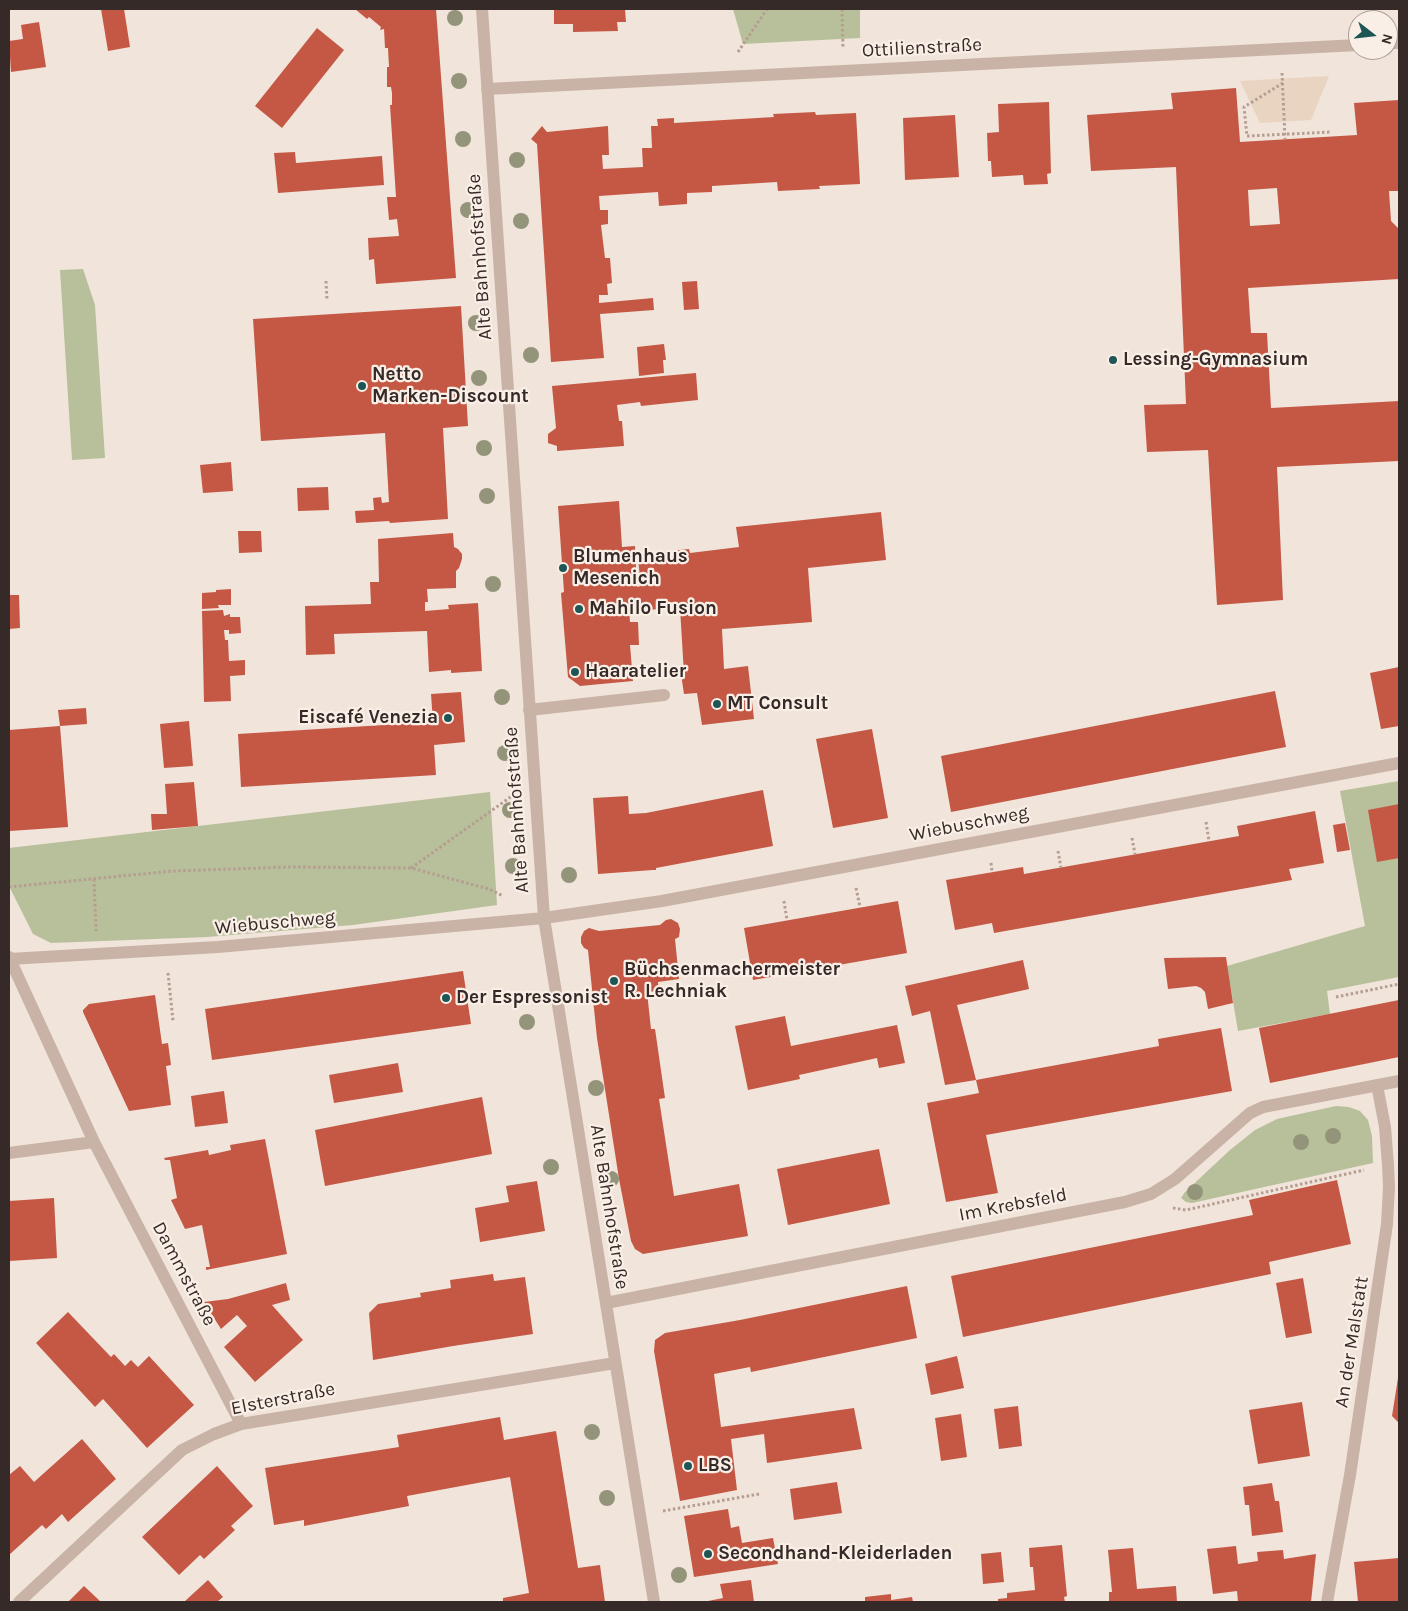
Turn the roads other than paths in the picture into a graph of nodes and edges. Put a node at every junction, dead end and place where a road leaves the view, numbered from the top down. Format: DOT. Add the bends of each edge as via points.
graph roads {
  1 [pos="482,9"];
  2 [pos="1348,45"];
  3 [pos="487,89"];
  4 [pos="664,695"];
  5 [pos="529,710"];
  6 [pos="1399,763"];
  7 [pos="544,918"];
  8 [pos="9,958"];
  9 [pos="1399,1081"];
  10 [pos="1377,1085"];
  11 [pos="94,1142"];
  12 [pos="9,1153"];
  13 [pos="606,1303"];
  14 [pos="615,1363"];
  15 [pos="241,1424"];
  16 [pos="19,1602"];
  17 [pos="654,1602"];
  18 [pos="1327,1602"];
  1 -- 3 [label="street, Alte Bahnhofstraße"];
  2 -- 3 [label="street, Ottilienstraße"];
  3 -- 5 [label="street, Alte Bahnhofstraße"];
  4 -- 5 [label="street"];
  5 -- 7 [label="street, Alte Bahnhofstraße"];
  6 -- 7 [label="street, Wiebuschweg" via="662,901"];
  7 -- 8 [label="street, Wiebuschweg" via="166,950"];
  7 -- 13 [label="street, Alte Bahnhofstraße"];
  8 -- 11 [label="street, Dammstraße"];
  9 -- 10 [label="street, Im Krebsfeld"];
  10 -- 13 [label="street, Im Krebsfeld" via="1263,1108 1250,1114 1175,1179 1151,1194 1125,1202"];
  10 -- 18 [label="street, An der Malstatt" via="1385,1127 1389,1187 1384,1254"];
  11 -- 12 [label="street"];
  11 -- 15 [label="street, Dammstraße"];
  13 -- 14 [label="street, Alte Bahnhofstraße"];
  14 -- 15 [label="street, Elsterstraße"];
  14 -- 17 [label="street, Alte Bahnhofstraße"];
  15 -- 16 [label="street, Elsterstraße" via="182,1450"];
}
